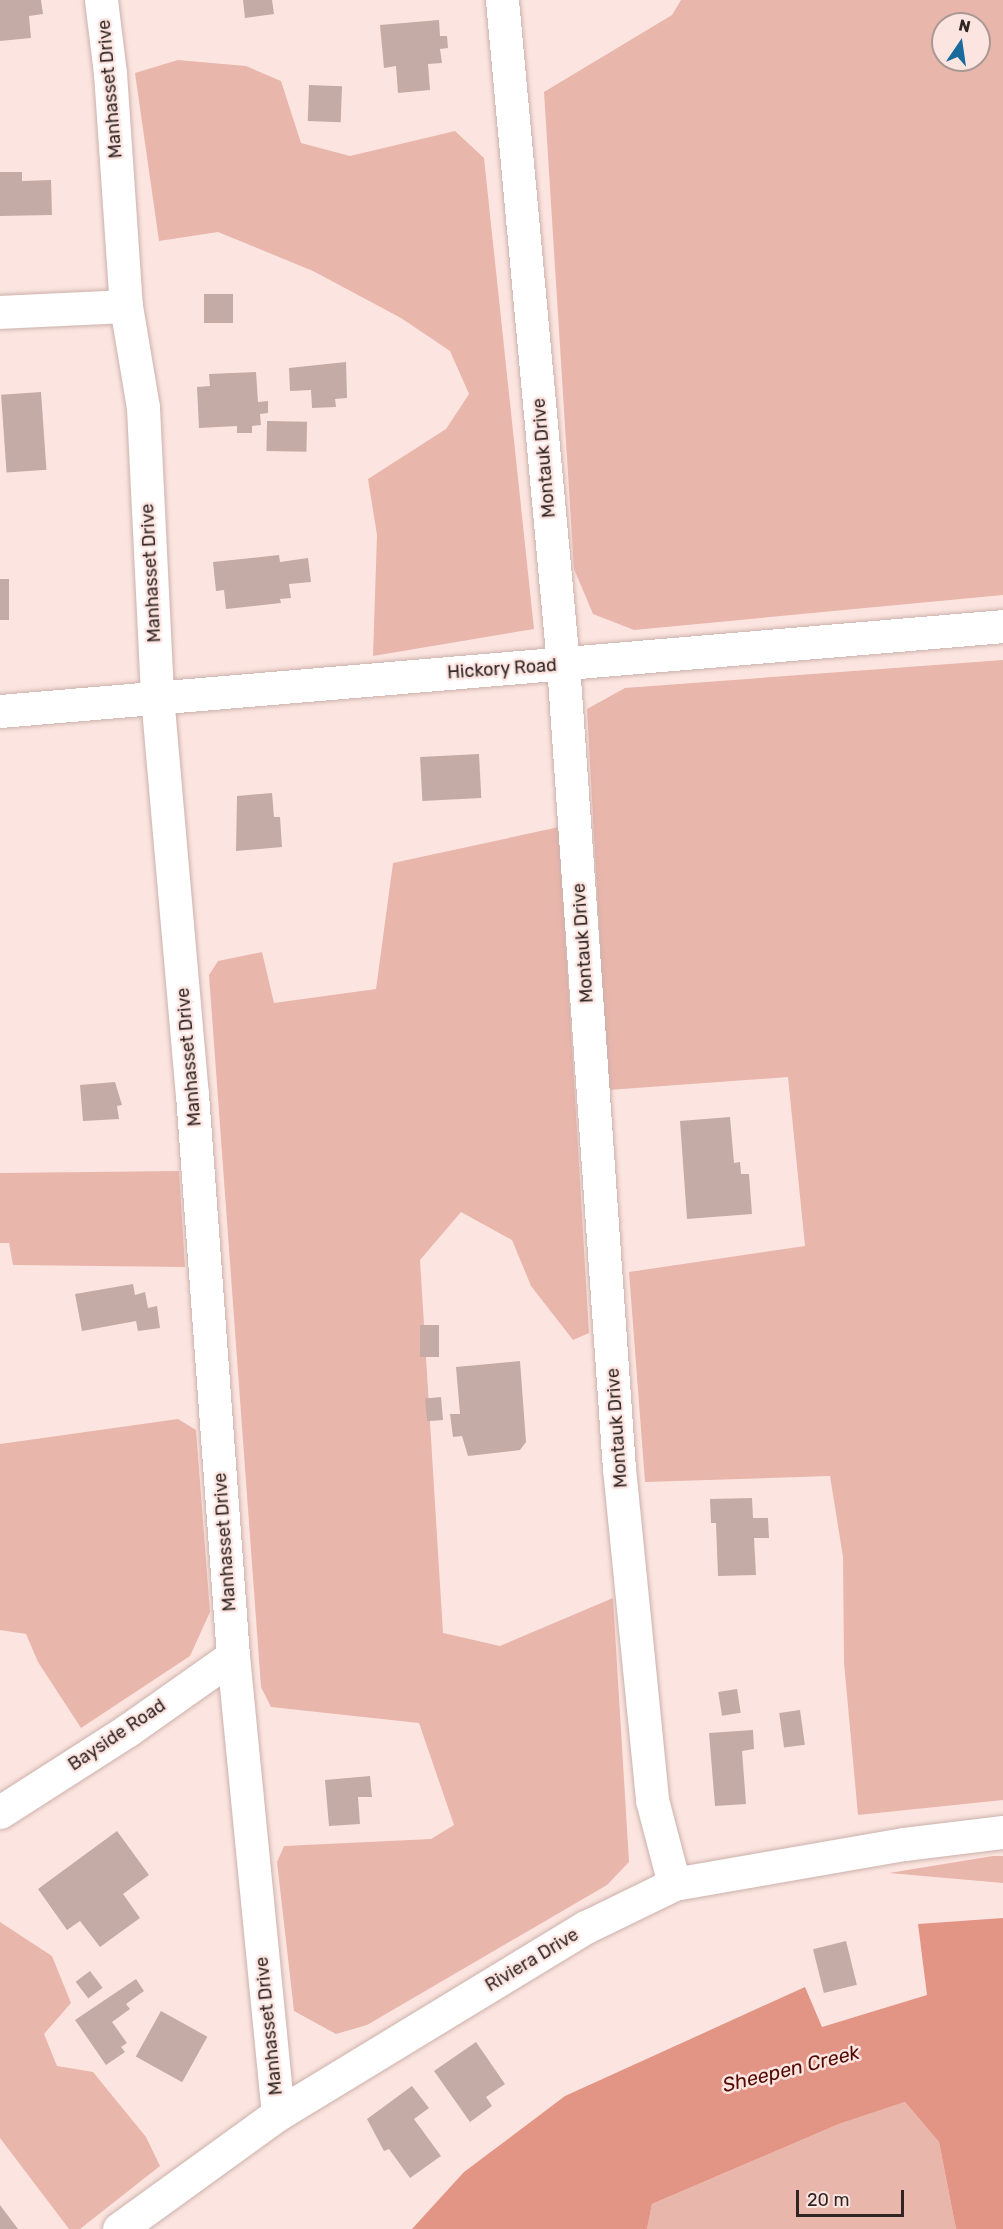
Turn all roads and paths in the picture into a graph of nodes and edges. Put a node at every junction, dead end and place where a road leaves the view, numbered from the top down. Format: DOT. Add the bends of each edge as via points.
graph roads {
  1 [pos="101,0"];
  2 [pos="502,0"];
  3 [pos="126,306"];
  4 [pos="0,312"];
  5 [pos="1003,626"];
  6 [pos="563,664"];
  7 [pos="157,696"];
  8 [pos="0,711"];
  9 [pos="233,1656"];
  10 [pos="0,1812"];
  11 [pos="1003,1832"];
  12 [pos="674,1884"];
  13 [pos="278,2114"];
  14 [pos="119,2229"];
  1 -- 3 [label="street, Manhasset Drive" via="110,73"];
  2 -- 6 [label="street, Montauk Drive"];
  3 -- 4 [label="street"];
  3 -- 7 [label="street, Manhasset Drive" via="143,408"];
  5 -- 6 [label="street, Hickory Road"];
  6 -- 7 [label="street, Hickory Road"];
  6 -- 12 [label="street, Montauk Drive" via="619,1468 652,1800"];
  7 -- 8 [label="street, Hickory Road"];
  7 -- 9 [label="street, Manhasset Drive" via="192,1094"];
  9 -- 10 [label="street, Bayside Road" via="128,1730"];
  9 -- 13 [label="street, Manhasset Drive"];
  11 -- 12 [label="street, Riviera Drive" via="904,1844"];
  12 -- 13 [label="street, Riviera Drive" via="586,1927"];
  13 -- 14 [label="street, Riviera Drive"];
}
